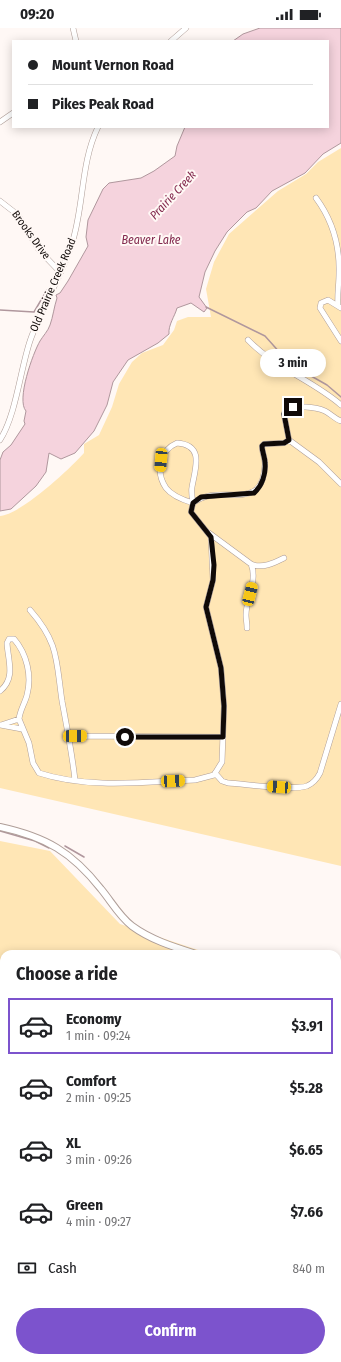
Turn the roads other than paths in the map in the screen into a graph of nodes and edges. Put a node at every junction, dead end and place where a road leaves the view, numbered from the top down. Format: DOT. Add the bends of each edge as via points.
graph roads {
  1 [pos="72,28"];
  2 [pos="186,28"];
  3 [pos="76,40"];
  4 [pos="172,40"];
  5 [pos="12,115"];
  6 [pos="0,122"];
  7 [pos="98,128"];
  8 [pos="316,198"];
  9 [pos="0,201"];
  10 [pos="60,272"];
  11 [pos="339,307"];
  12 [pos="248,340"];
  13 [pos="341,341"];
  14 [pos="341,406"];
  15 [pos="341,421"];
  16 [pos="0,440"];
  17 [pos="289,440"];
  18 [pos="341,484"];
  19 [pos="193,503"];
  20 [pos="208,532"];
  21 [pos="284,558"];
  22 [pos="251,564"];
  23 [pos="30,610"];
  24 [pos="247,628"];
  25 [pos="0,691"];
  26 [pos="341,704"];
  27 [pos="18,719"];
  28 [pos="0,725"];
  29 [pos="22,729"];
  30 [pos="70,736"];
  31 [pos="223,737"];
  32 [pos="215,773"];
  33 [pos="75,780"];
  34 [pos="0,827"];
  35 [pos="185,950"];
  1 -- 3 [label="street"];
  2 -- 4 [label="street"];
  5 -- 6 [label="street"];
  7 -- 10 [label="street, Old Prairie Creek Road" via="88,153 73,241"];
  8 -- 11 [label="street" via="328,216 338,245"];
  9 -- 10 [label="street, Brooks Drive" via="18,215 39,250"];
  10 -- 16 [label="street, Old Prairie Creek Road" via="31,340 11,417"];
  11 -- 13 [label="street" via="328,300 321,303 320,308"];
  12 -- 14 [label="street" via="262,355 325,391"];
  15 -- 17 [label="street" via="325,411 314,408 286,409 284,414"];
  17 -- 18 [label="street" via="320,462"];
  17 -- 19 [label="street" via="262,446 264,470 261,486 254,493 201,497"];
  19 -- 19 [label="street" via="172,494 162,479 161,460 164,452 177,443 185,443 193,449 197,459 192,487"];
  19 -- 20 [label="street" via="191,512"];
  20 -- 22 [label="street"];
  20 -- 31 [label="street" via="211,537 214,565 206,607 221,668"];
  21 -- 22 [label="street" via="260,566"];
  22 -- 24 [label="street" via="253,576 246,614"];
  23 -- 30 [label="street" via="47,633 57,656 62,701"];
  25 -- 27 [label="street" via="7,685 10,672 7,643 14,639 20,645 25,658 30,684"];
  26 -- 32 [label="street" via="316,781 306,786 279,787 228,783 222,781"];
  27 -- 28 [label="street"];
  27 -- 29 [label="street"];
  28 -- 29 [label="street"];
  29 -- 33 [label="street" via="39,773"];
  30 -- 31 [label="street"];
  30 -- 33 [label="street"];
  31 -- 32 [label="street" via="222,762"];
  32 -- 33 [label="street" via="195,780 123,784"];
  34 -- 35 [label="main road" via="39,838 56,846 86,870 131,925 149,937"];
}
